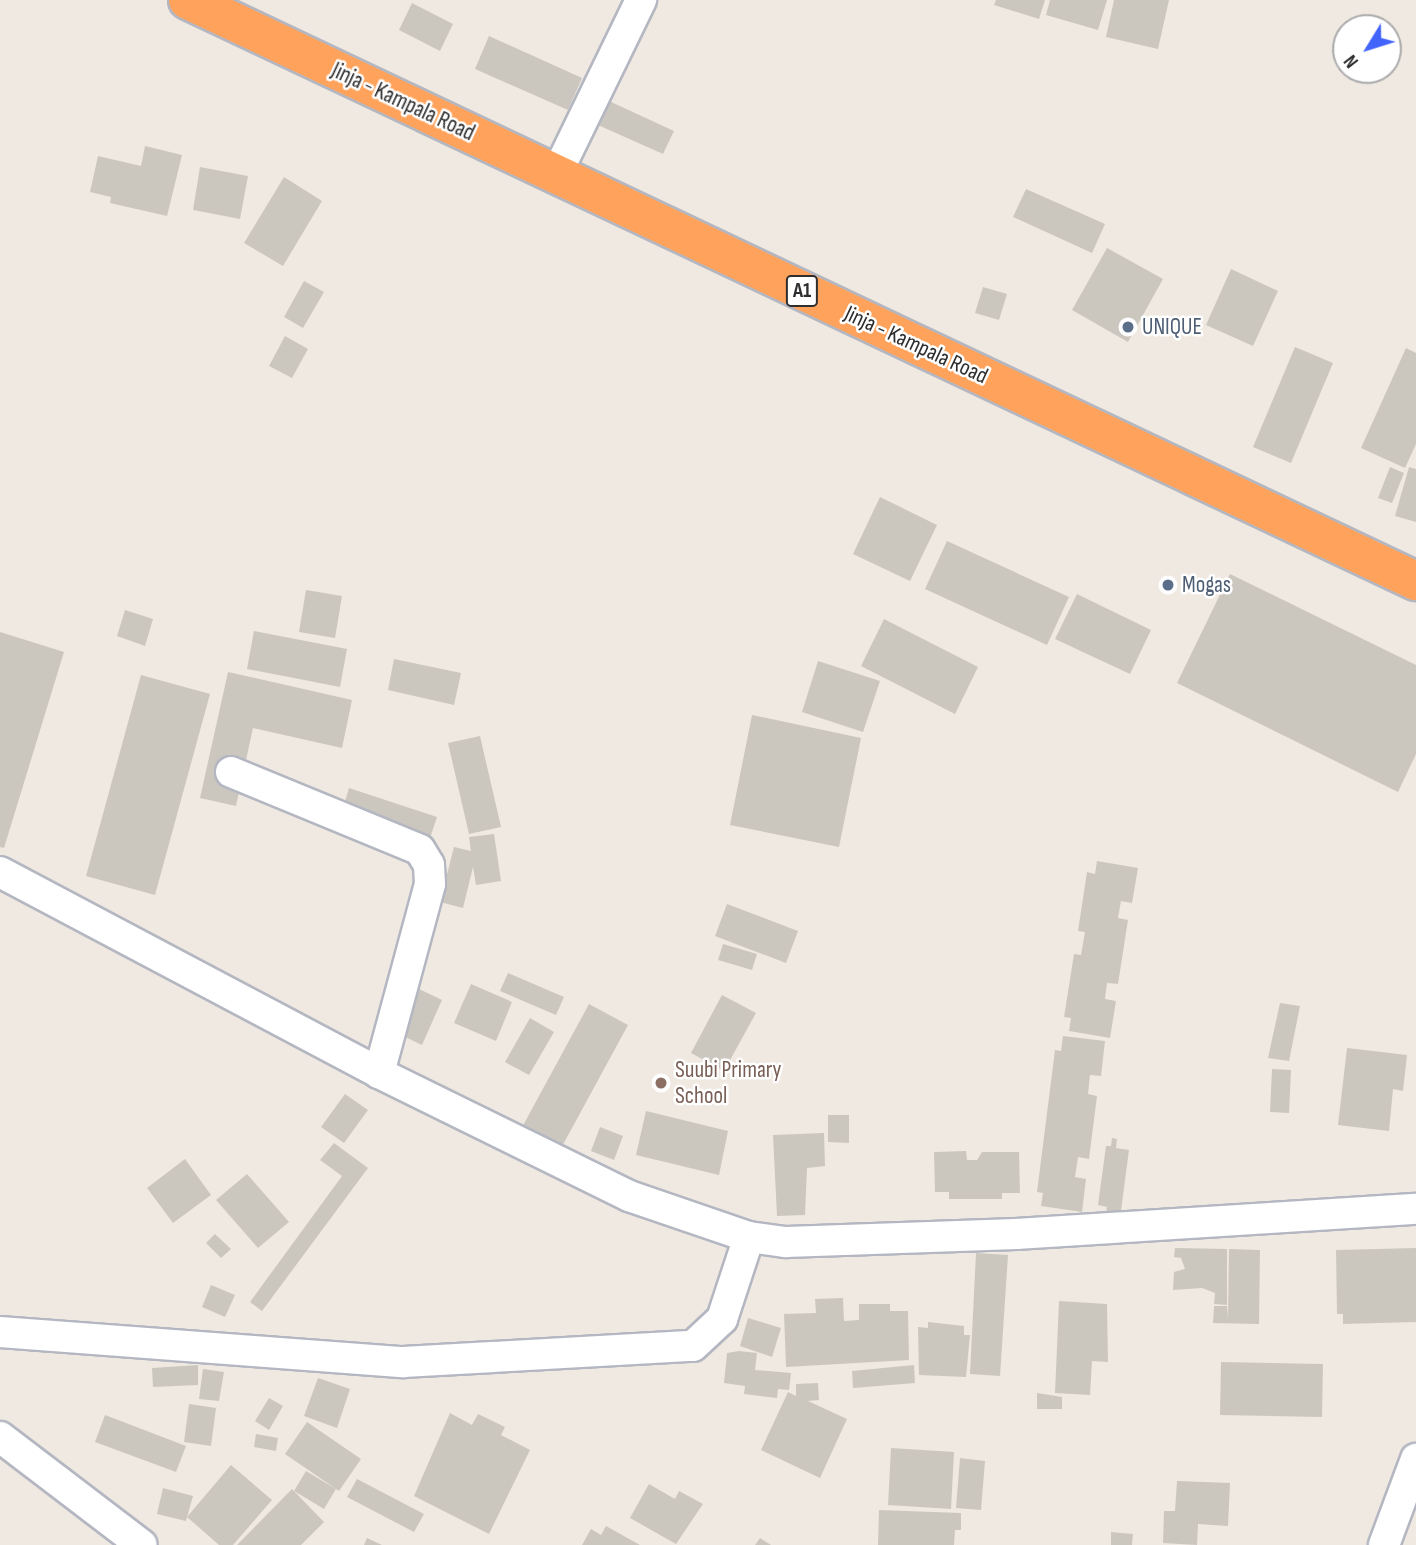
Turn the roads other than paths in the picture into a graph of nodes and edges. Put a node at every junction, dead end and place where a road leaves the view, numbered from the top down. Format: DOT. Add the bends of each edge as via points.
graph roads {
  1 [pos="188,0"];
  2 [pos="641,0"];
  3 [pos="556,175"];
  4 [pos="1416,581"];
  5 [pos="231,772"];
  6 [pos="0,872"];
  7 [pos="379,1073"];
  8 [pos="1416,1209"];
  9 [pos="749,1237"];
  10 [pos="0,1332"];
  11 [pos="0,1437"];
  12 [pos="1416,1459"];
  13 [pos="142,1545"];
  14 [pos="1384,1545"];
  1 -- 3 [label="highway, Jinja - Kampala Road / A1"];
  2 -- 3 [label="street"];
  3 -- 4 [label="highway, Jinja - Kampala Road / A1"];
  5 -- 7 [label="street" via="420,850 429,865 430,884"];
  6 -- 7 [label="street"];
  7 -- 9 [label="street" via="629,1196"];
  8 -- 9 [label="street" via="1016,1234 786,1242"];
  9 -- 10 [label="street" via="722,1319 693,1346 403,1362"];
  11 -- 13 [label="street"];
  12 -- 14 [label="street"];
}
